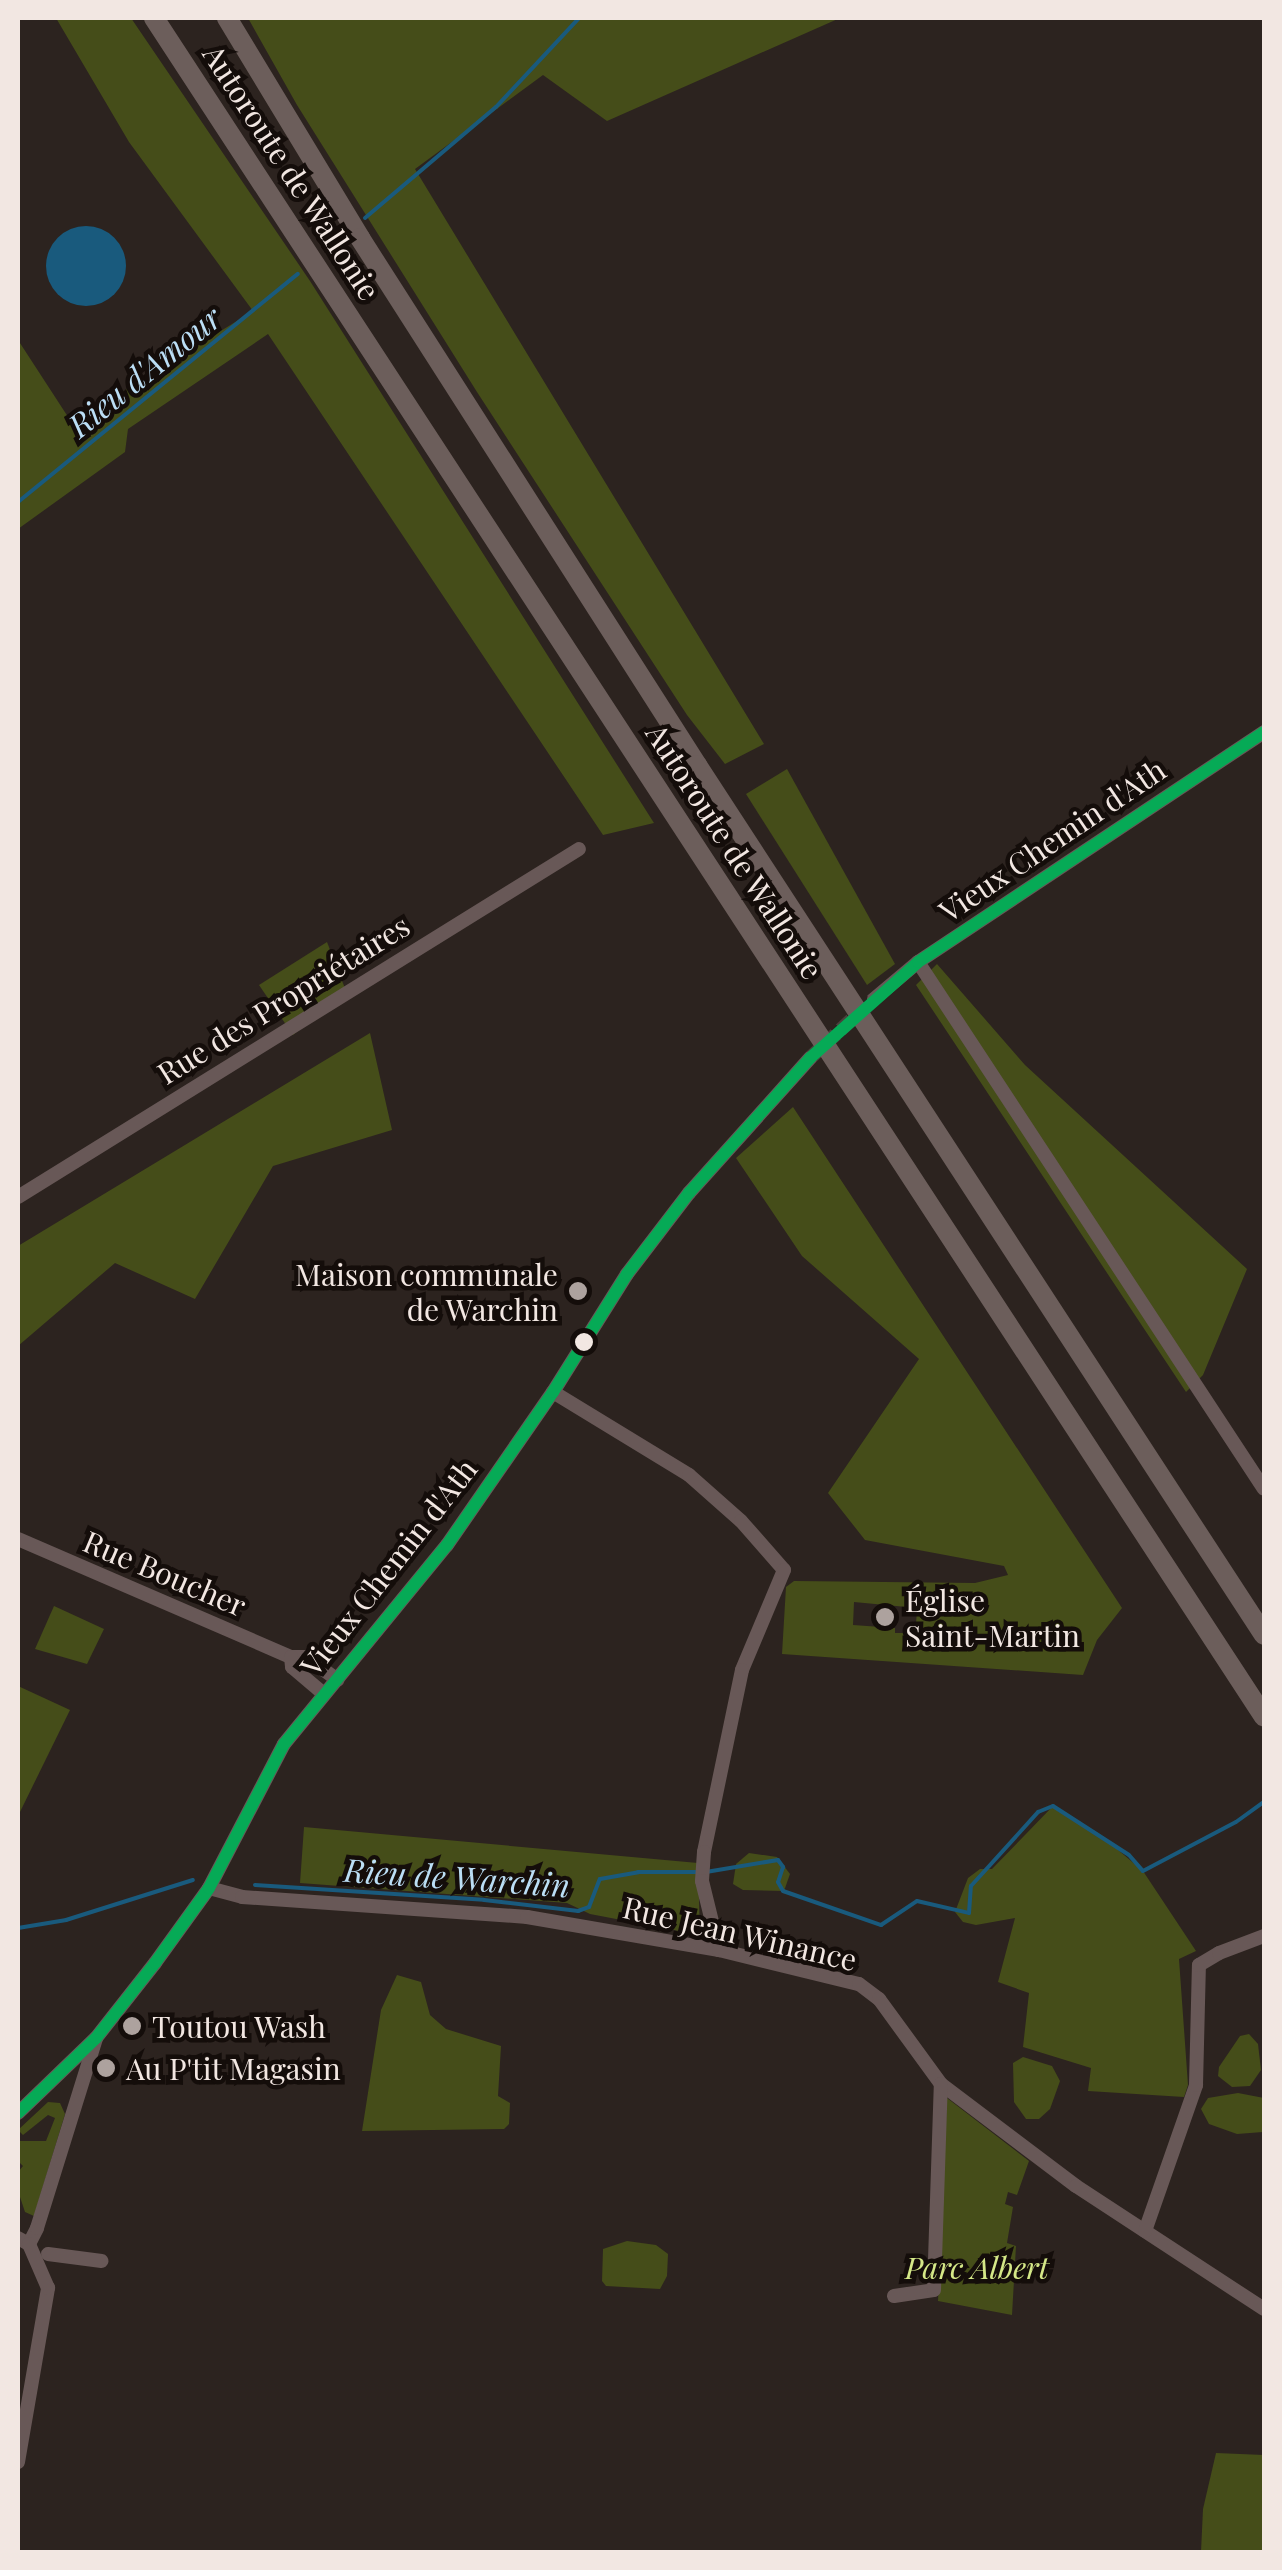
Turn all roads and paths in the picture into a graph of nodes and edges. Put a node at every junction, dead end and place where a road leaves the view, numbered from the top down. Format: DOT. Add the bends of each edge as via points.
graph roads {
  1 [pos="154,18"];
  2 [pos="227,18"];
  3 [pos="1264,732"];
  4 [pos="579,849"];
  5 [pos="918,962"];
  6 [pos="874,999"];
  7 [pos="810,1058"];
  8 [pos="18,1197"];
  9 [pos="554,1392"];
  10 [pos="1264,1489"];
  11 [pos="18,1539"];
  12 [pos="1264,1636"];
  13 [pos="291,1656"];
  14 [pos="338,1680"];
  15 [pos="324,1694"];
  16 [pos="1264,1717"];
  17 [pos="208,1888"];
  18 [pos="1264,1936"];
  19 [pos="719,1950"];
  20 [pos="96,2038"];
  21 [pos="941,2084"];
  22 [pos="18,2113"];
  23 [pos="1145,2231"];
  24 [pos="23,2241"];
  25 [pos="48,2254"];
  26 [pos="102,2262"];
  27 [pos="894,2296"];
  28 [pos="1264,2310"];
  29 [pos="18,2462"];
  1 -- 16 [label="highway, Autoroute de Wallonie"];
  2 -- 12 [label="highway, Autoroute de Wallonie" via="360,238"];
  3 -- 5 [label="street, Vieux Chemin d'Ath"];
  4 -- 8 [label="street, Rue des Propriétaires"];
  5 -- 6 [label="street, Vieux Chemin d'Ath"];
  5 -- 10 [label="street"];
  7 -- 9 [label="street, Vieux Chemin d'Ath" via="668,1220"];
  9 -- 14 [label="street, Vieux Chemin d'Ath" via="447,1545"];
  9 -- 19 [label="street" via="689,1475 784,1570 742,1670 704,1852 702,1881"];
  11 -- 13 [label="street, Rue Boucher"];
  13 -- 14 [label="street, Rue Boucher" via="306,1657"];
  13 -- 15 [label="street, Rue Boucher" via="292,1667"];
  14 -- 15 [label="street, Vieux Chemin d'Ath"];
  15 -- 17 [label="street, Vieux Chemin d'Ath" via="284,1744"];
  17 -- 19 [label="street, Rue Jean Winance" via="242,1897 526,1917"];
  17 -- 20 [label="street, Vieux Chemin d'Ath"];
  18 -- 23 [label="street" via="1200,1965 1196,2085"];
  19 -- 21 [label="street, Rue Jean Winance" via="859,1984 880,1999"];
  20 -- 22 [label="street, Vieux Chemin d'Ath"];
  20 -- 24 [label="street"];
  21 -- 23 [label="street, Rue Jean Winance"];
  21 -- 27 [label="street" via="934,2290"];
  23 -- 28 [label="street, Rue Jean Winance"];
  24 -- 29 [label="street" via="48,2288"];
  25 -- 26 [label="street"];
}
